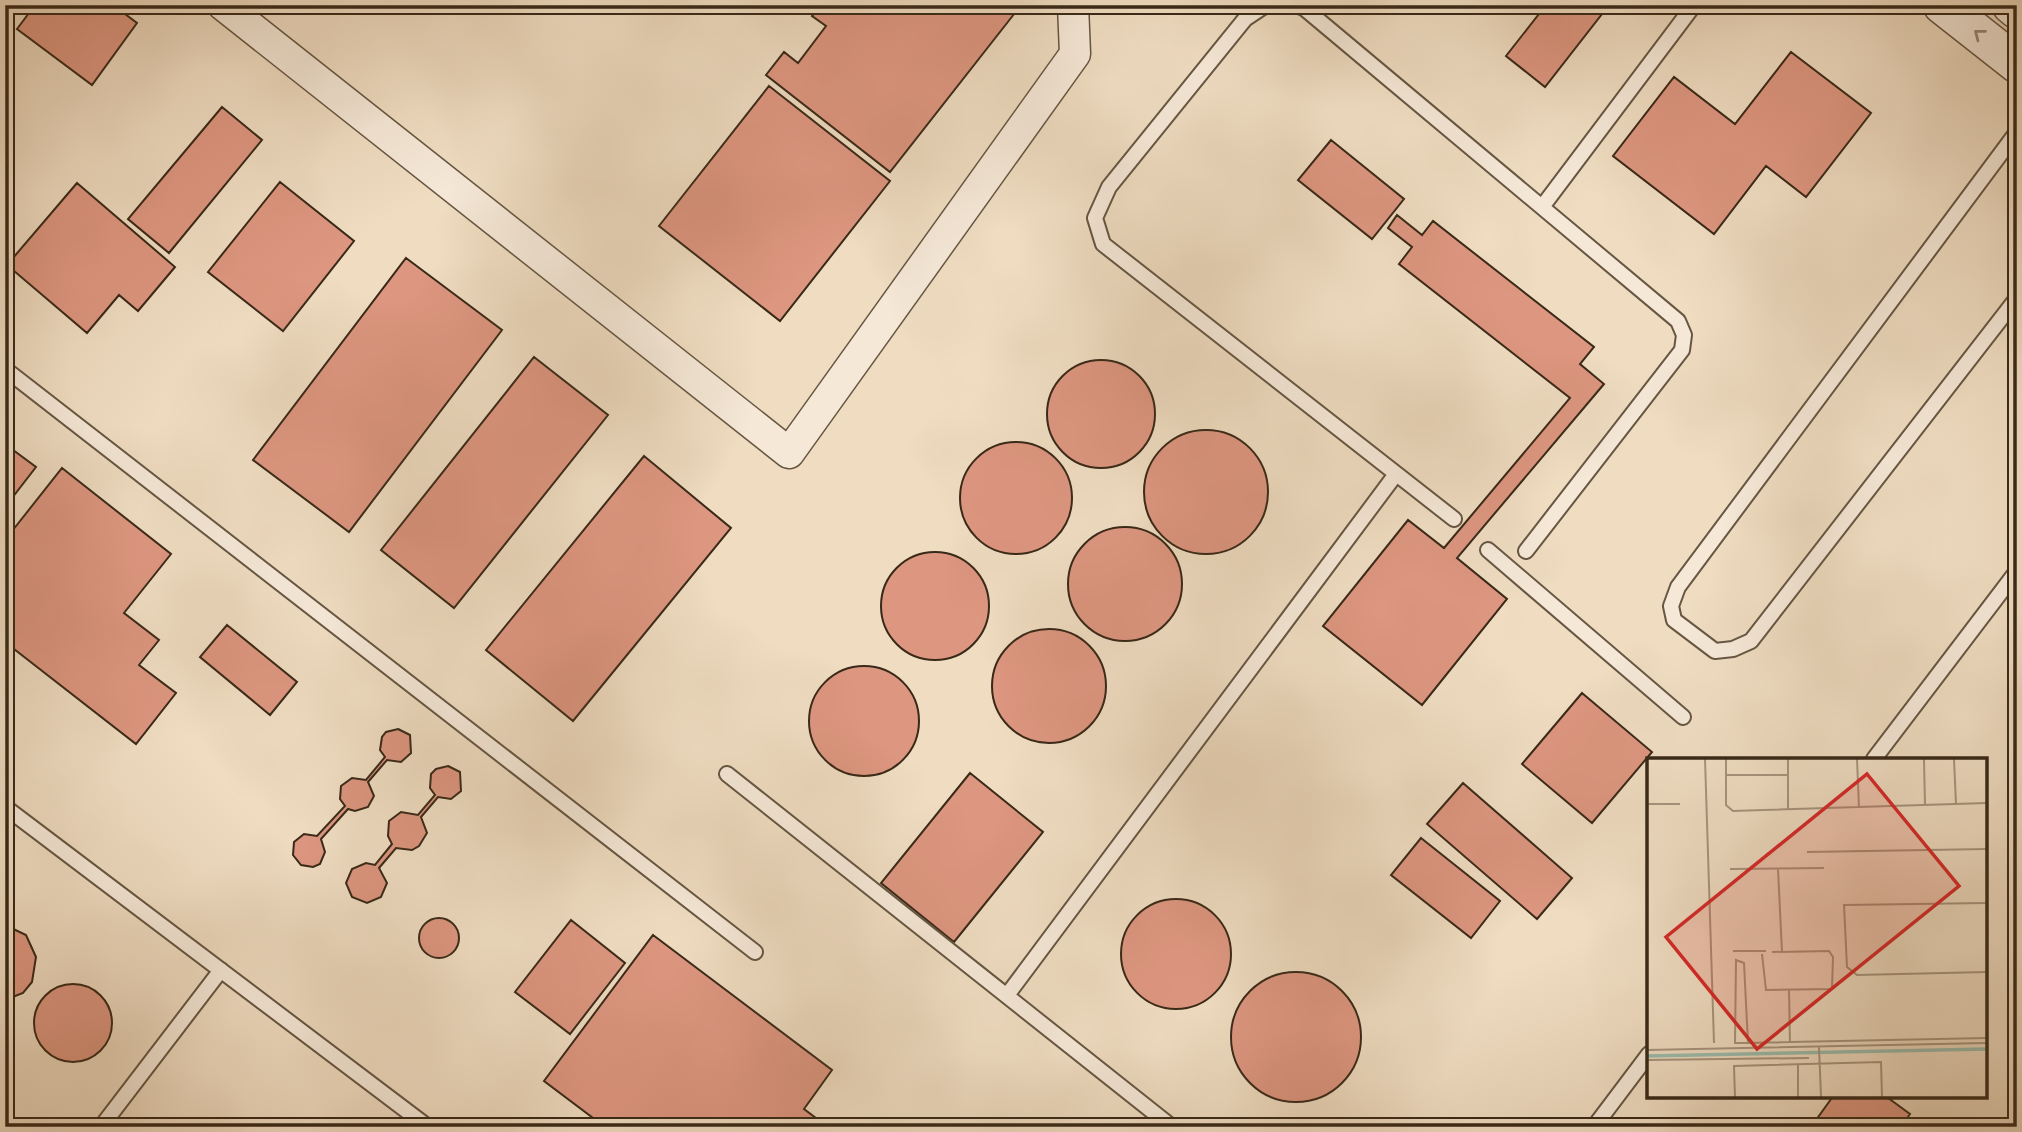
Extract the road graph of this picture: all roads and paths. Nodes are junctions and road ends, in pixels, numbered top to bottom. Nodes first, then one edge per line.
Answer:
1 (222, 5) edge
2 (1073, 5) edge
3 (1266, 5) edge
4 (1296, 5) edge
5 (1694, 5) edge
6 (1942, 5) edge
7 (2011, 5) edge
8 (2017, 10) edge
9 (2017, 64) edge
10 (2017, 132) edge
11 (1542, 208) junction
12 (2017, 298) edge
13 (5, 369) edge
14 (1396, 474) junction
15 (1454, 519) dead end
16 (1488, 550) dead end
17 (1526, 551) dead end
18 (2017, 571) edge
19 (1683, 717) dead end
20 (1875, 758) edge
21 (727, 774) dead end
22 (5, 807) edge
23 (755, 952) dead end
24 (220, 970) junction
25 (1008, 994) junction
26 (1647, 1057) edge
27 (101, 1127) edge
28 (428, 1127) edge
29 (1172, 1127) edge
30 (1594, 1127) edge

1 - 2 street
3 - 14 lane
4 - 11 lane
5 - 11 lane
9 -> 6 street
7 - 8 street
10 - 12 lane
11 - 17 lane
13 - 23 lane
14 - 15 lane
14 - 25 lane
16 - 19 lane
18 - 20 lane
21 - 25 lane
22 - 24 lane
24 - 27 lane
24 - 28 lane
25 - 29 lane
26 - 30 lane

